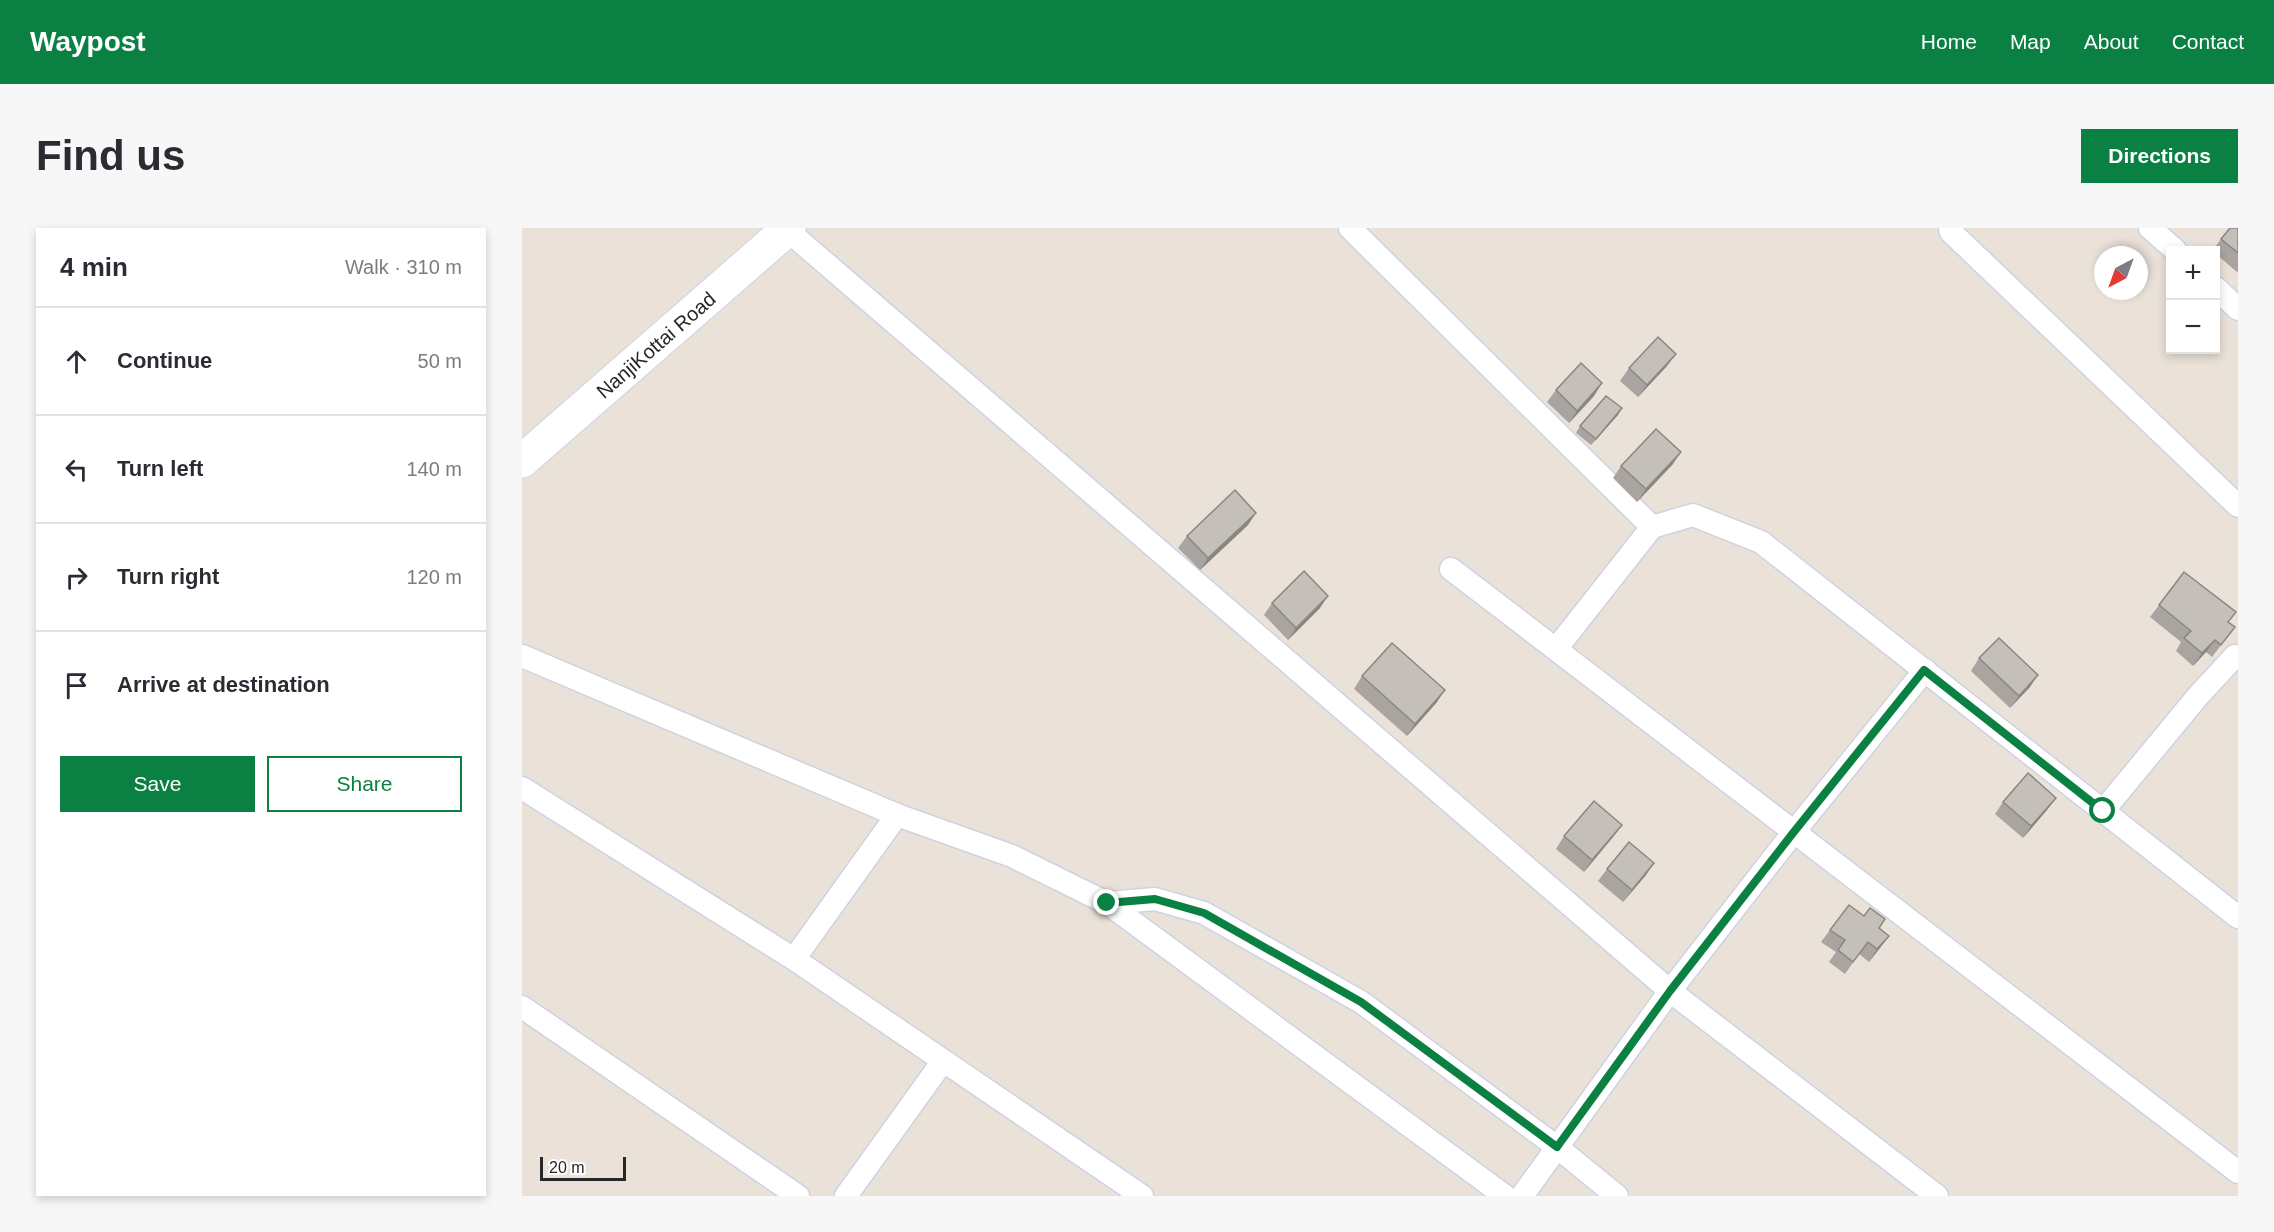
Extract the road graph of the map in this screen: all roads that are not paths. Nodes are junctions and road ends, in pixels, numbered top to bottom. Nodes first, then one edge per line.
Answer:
1 (1350, 228) edge
2 (1950, 228) edge
3 (2150, 228) edge
4 (788, 229) edge
5 (2170, 246) edge
6 (2220, 292) edge
7 (2238, 309) edge
8 (522, 461) edge
9 (2238, 506) edge
10 (1652, 527) junction
11 (1451, 569) dead end
12 (1556, 649) junction
13 (2237, 655) edge
14 (523, 658) edge
15 (1924, 670) junction
16 (522, 788) edge
17 (2103, 811) junction
18 (897, 815) junction
19 (1793, 833) junction
20 (1107, 903) junction
21 (2238, 917) edge
22 (794, 959) junction
23 (1670, 991) junction
24 (522, 1007) edge
25 (943, 1061) junction
26 (1557, 1147) junction
27 (2238, 1172) edge
28 (798, 1196) edge
29 (846, 1196) edge
30 (1142, 1196) edge
31 (1504, 1196) edge
32 (1522, 1196) edge
33 (1617, 1196) edge
34 (1937, 1196) edge

1 - 10 street
2 - 9 street
3 - 5 street
4 - 8 main road, NanjiKottai Road
4 - 23 street
6 - 7 street
10 - 12 street
10 - 15 street
11 - 12 street
12 - 19 street
13 - 17 street
14 - 18 street
15 - 17 street
15 - 19 street
16 - 22 street
17 - 21 street
18 - 20 street
18 - 22 street
19 - 23 street
19 - 27 street
20 - 26 street
20 - 31 street
22 - 25 street
23 - 26 street
23 - 34 street
24 - 28 street
25 - 29 street
25 - 30 street
26 - 32 street
26 - 33 street

